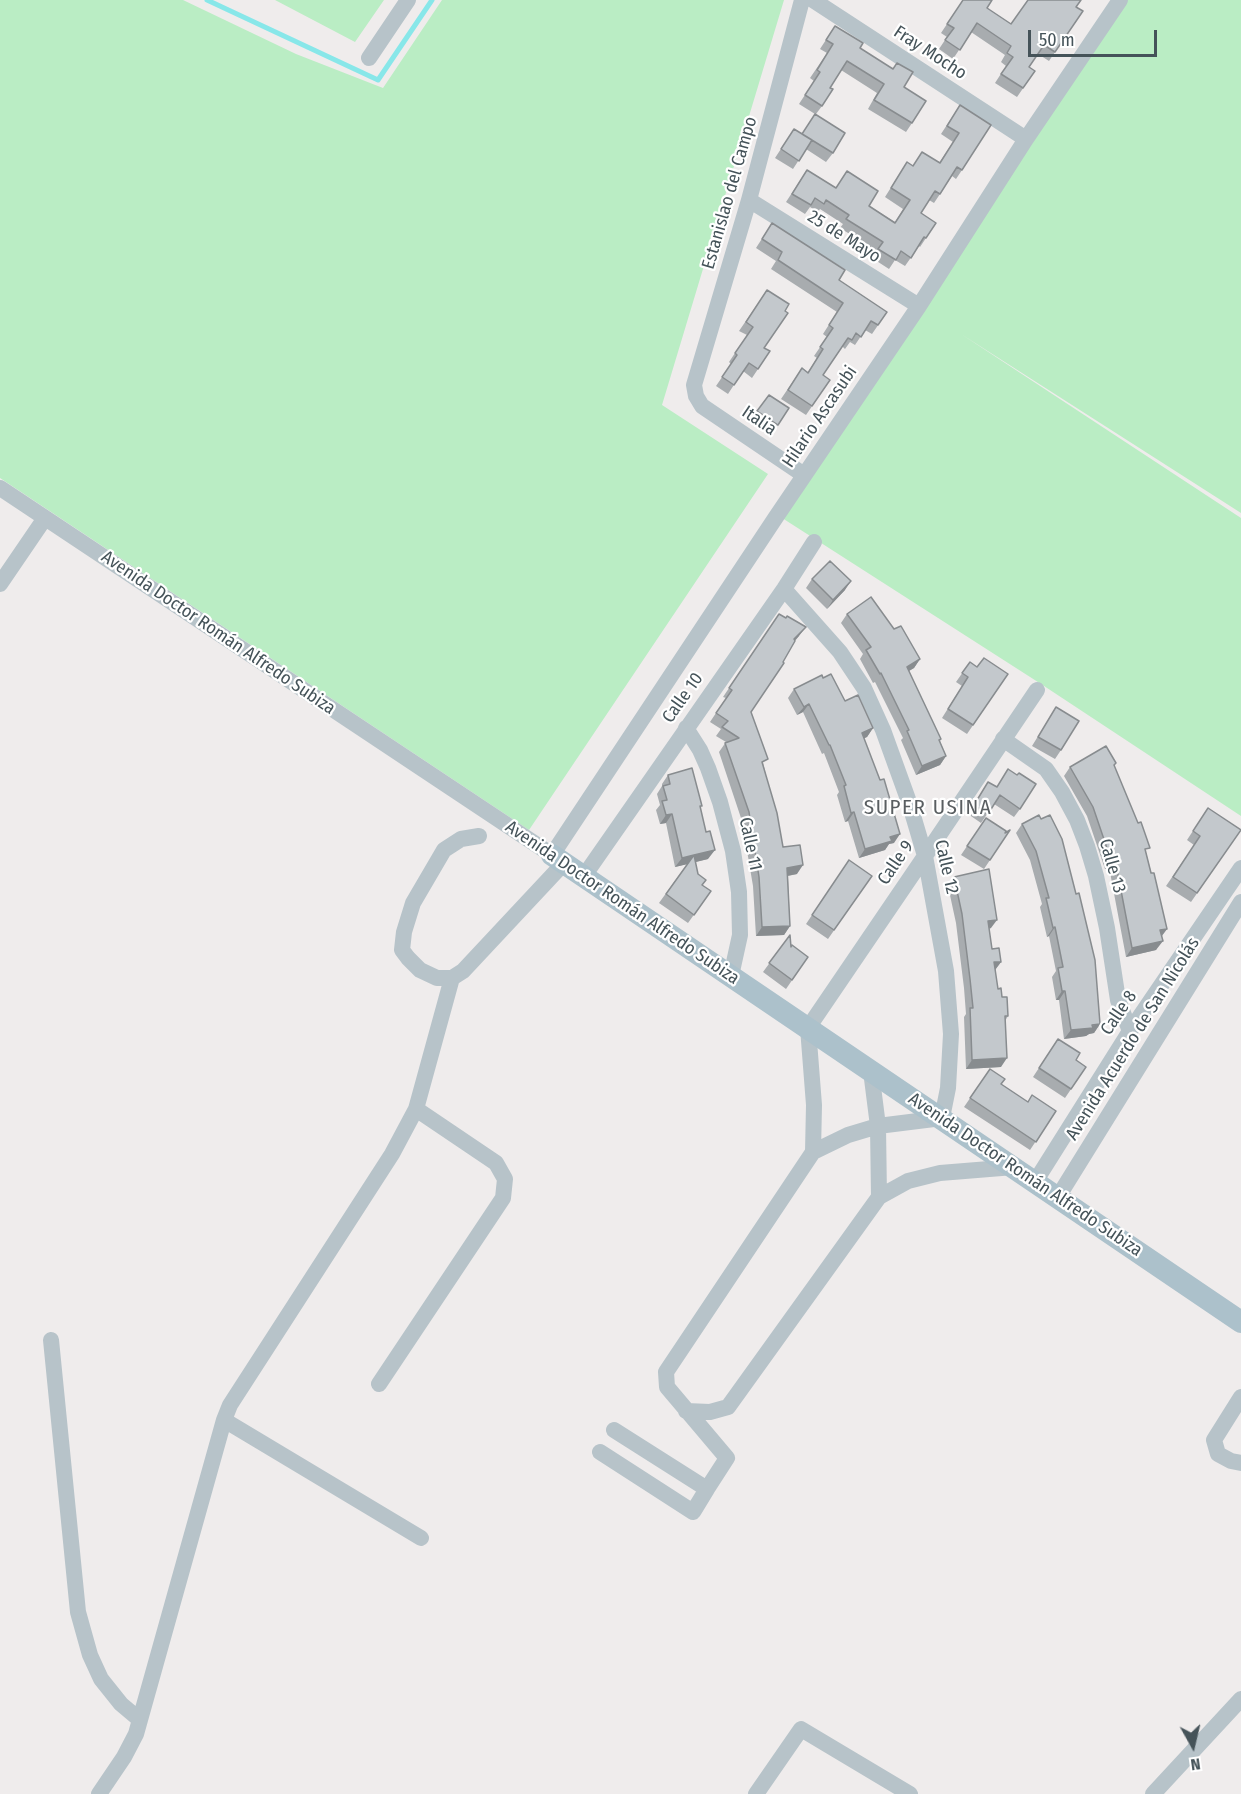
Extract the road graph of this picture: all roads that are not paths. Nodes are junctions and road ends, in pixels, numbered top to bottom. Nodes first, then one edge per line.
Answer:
1 (408, 0) edge
2 (802, 0) edge
3 (813, 0) edge
4 (1119, 0) edge
5 (369, 58) dead end
6 (1026, 139) junction
7 (749, 200) junction
8 (919, 306) junction
9 (696, 396) joint
10 (804, 475) junction
11 (0, 488) edge
12 (45, 518) junction
13 (814, 542) dead end
14 (0, 584) edge
15 (784, 589) junction
16 (1036, 690) dead end
17 (686, 728) junction
18 (1003, 739) junction
19 (479, 836) dead end
20 (925, 856) junction
21 (558, 859) junction
22 (1241, 868) edge
23 (584, 876) junction
24 (1241, 902) edge
25 (731, 976) junction
26 (452, 978) junction
27 (808, 1028) junction
28 (1130, 1031) junction
29 (872, 1071) junction
30 (416, 1109) junction
31 (942, 1118) junction
32 (878, 1126) junction
33 (813, 1152) junction
34 (1014, 1167) junction
35 (1035, 1182) junction
36 (879, 1197) junction
37 (1058, 1197) junction
38 (1241, 1322) edge
39 (51, 1340) dead end
40 (380, 1384) dead end
41 (1241, 1397) edge
42 (686, 1411) junction
43 (224, 1420) junction
44 (614, 1430) dead end
45 (600, 1452) dead end
46 (1241, 1463) edge
47 (707, 1489) junction
48 (421, 1538) dead end
49 (1241, 1699) edge
50 (140, 1720) junction
51 (99, 1794) edge
52 (756, 1794) edge
53 (910, 1794) edge
54 (1153, 1794) edge

1 - 5 street
2 - 7 street, Estanislao del Campo
3 - 6 street, Fray Mocho
4 - 6 street, Hilario Ascasubi
6 - 8 street, Hilario Ascasubi
7 - 8 street, 25 de Mayo
7 - 9 street, Estanislao del Campo
8 - 10 street, Hilario Ascasubi
9 - 10 street, Italia
10 - 21 street, Hilario Ascasubi
11 - 12 street, Avenida Doctor Román Alfredo Subiza
12 - 14 street
12 - 21 street, Avenida Doctor Román Alfredo Subiza
13 - 15 street, Calle 10
15 - 17 street, Calle 10
15 - 20 street, Calle 12
16 - 18 street, Calle 9
17 - 23 street, Calle 10
17 - 25 street, Calle 11
18 - 20 street, Calle 9
18 - 28 street, Calle 13
19 - 26 street
20 - 27 street, Calle 9
20 - 31 street, Calle 12
21 - 23 main road, Avenida Doctor Román Alfredo Subiza
21 - 26 street, Hilario Ascasubi
22 - 28 street, Calle 8
23 - 25 main road, Avenida Doctor Román Alfredo Subiza
24 - 37 street, Avenida Acuerdo de San Nicolás
25 - 27 main road, Avenida Doctor Román Alfredo Subiza
26 - 30 street
27 - 29 main road, Avenida Doctor Román Alfredo Subiza
27 - 33 street
28 - 35 street, Calle 8
29 - 31 main road, Avenida Doctor Román Alfredo Subiza
29 - 32 street
30 - 40 street
30 - 43 street
31 - 32 street
31 - 34 main road, Avenida Doctor Román Alfredo Subiza
32 - 33 street
32 - 36 street
33 - 42 street
34 - 35 main road, Avenida Doctor Román Alfredo Subiza
34 - 36 street
35 - 37 main road, Avenida Doctor Román Alfredo Subiza
36 - 42 street
37 - 38 main road, Avenida Doctor Román Alfredo Subiza
39 - 50 street
41 - 46 street
42 - 47 street
43 - 48 street
43 - 50 street
44 - 47 street
45 - 47 street
49 - 54 street
50 - 51 street
52 - 53 street

